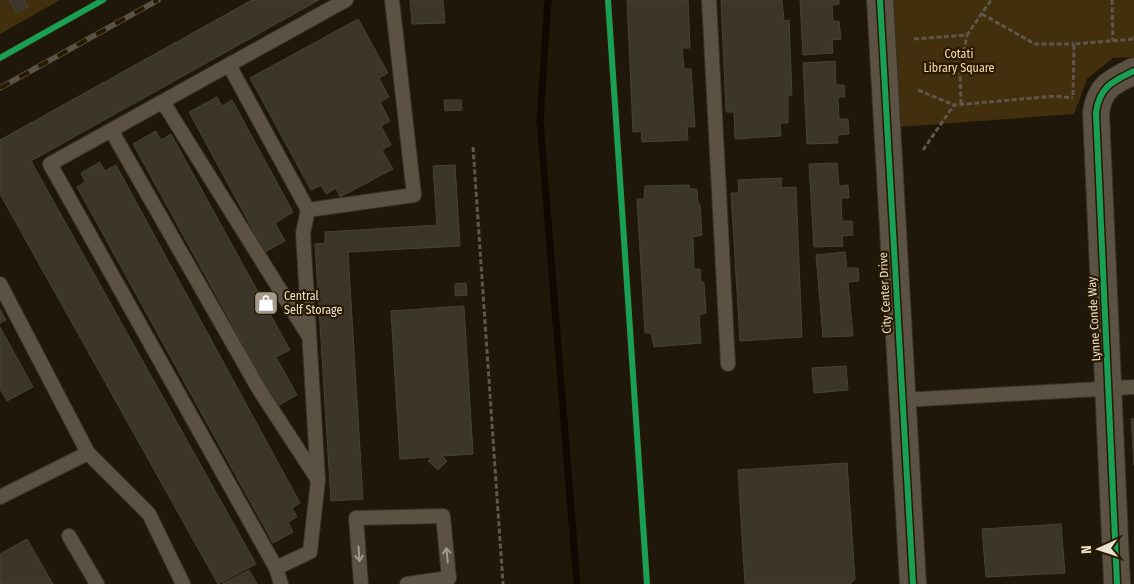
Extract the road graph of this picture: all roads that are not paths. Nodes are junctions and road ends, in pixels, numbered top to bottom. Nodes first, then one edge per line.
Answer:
1 (346, 0) edge
2 (392, 0) edge
3 (709, 0) edge
4 (880, 0) edge
5 (229, 65) junction
6 (1134, 71) edge
7 (163, 102) junction
8 (111, 130) junction
9 (308, 210) junction
10 (0, 284) edge
11 (309, 337) junction
12 (728, 364) dead end
13 (1121, 388) edge
14 (903, 400) junction
15 (88, 453) junction
16 (318, 480) junction
17 (0, 497) edge
18 (69, 536) dead end
19 (276, 568) junction
20 (97, 584) edge
21 (183, 584) edge
22 (282, 584) edge
23 (361, 584) edge
24 (407, 584) edge
25 (913, 584) edge
26 (1117, 584) edge

1 - 5 lane
2 - 9 lane
3 - 12 lane
4 - 14 street, City Center Drive
5 - 7 lane
5 - 9 lane
6 - 13 street, Lynne Conde Way
7 - 8 lane
7 - 11 lane
8 - 16 lane
8 - 19 lane
9 - 11 lane
10 - 15 lane
11 - 16 lane
13 - 14 lane
13 - 26 street, Lynne Conde Way
14 - 25 street, City Center Drive
15 - 17 lane
15 - 21 lane
16 - 19 lane
18 - 20 lane
19 - 22 lane
24 -> 23 lane

